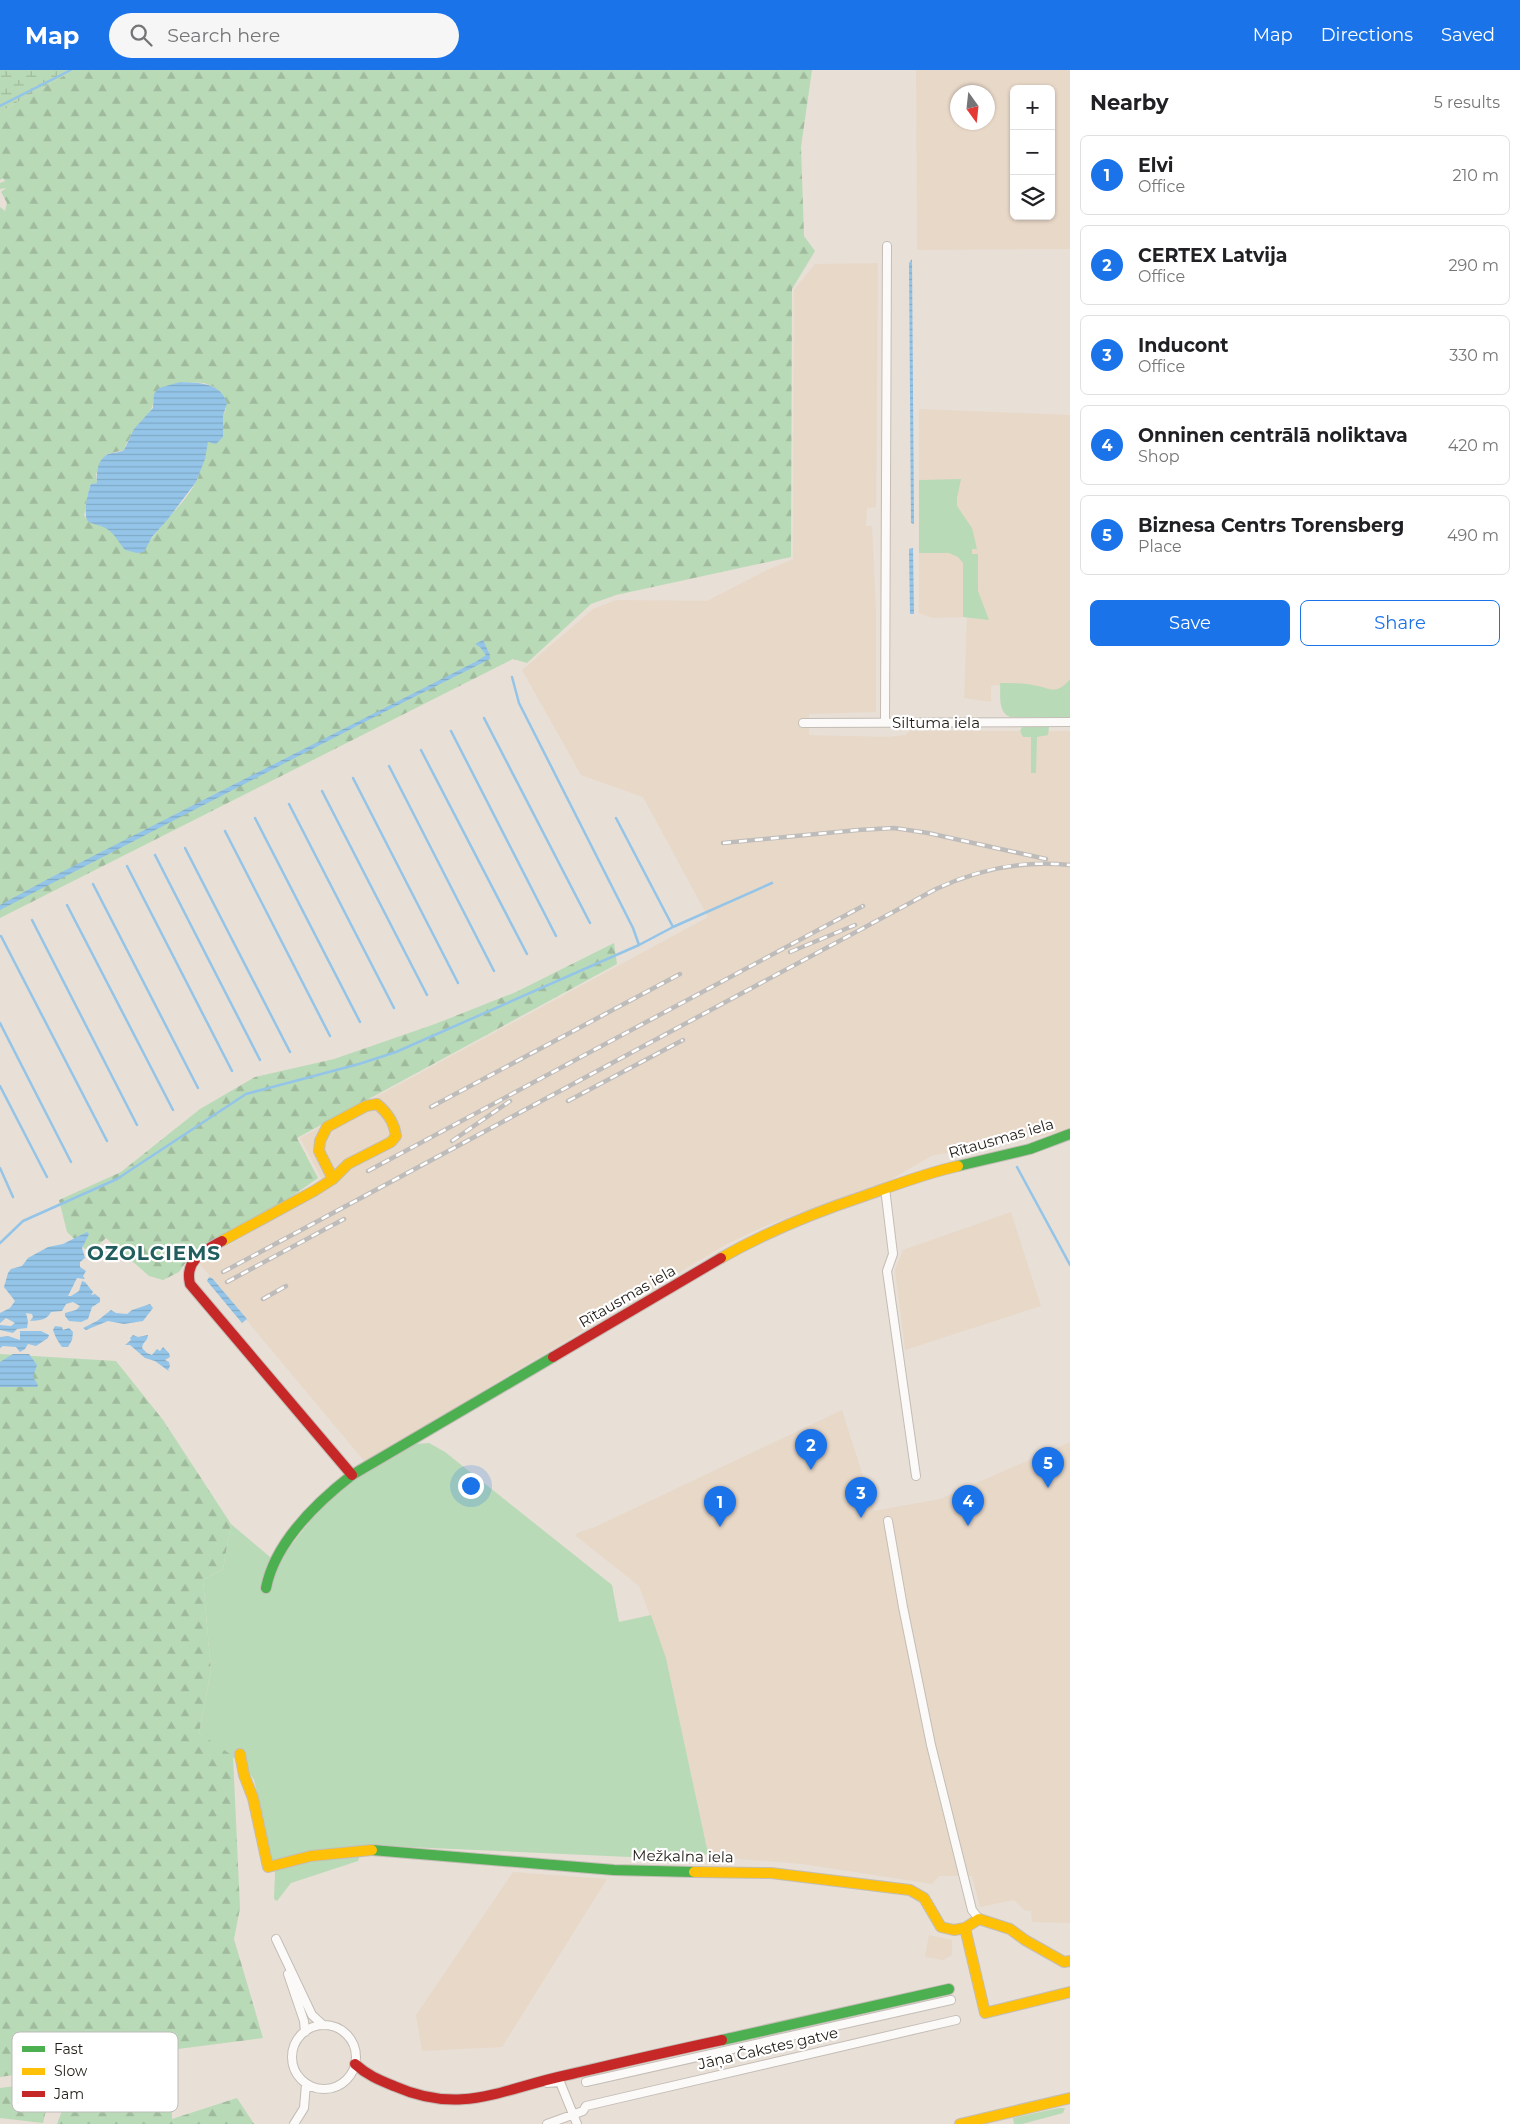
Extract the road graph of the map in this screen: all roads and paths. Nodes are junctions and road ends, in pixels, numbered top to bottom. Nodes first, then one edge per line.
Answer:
1 (887, 246) dead end
2 (885, 722) junction
3 (1070, 722) edge
4 (802, 723) dead end
5 (1070, 1134) edge
6 (333, 1178) junction
7 (885, 1188) junction
8 (352, 1475) junction
9 (916, 1476) dead end
10 (888, 1521) dead end
11 (266, 1588) dead end
12 (240, 1754) dead end
13 (979, 1919) junction
14 (966, 1928) junction
15 (1067, 1962) edge
16 (949, 1989) dead end
17 (1070, 1992) edge
18 (910, 1998) junction
19 (951, 2000) dead end
20 (892, 2012) junction
21 (956, 2020) dead end
22 (323, 2025) junction
23 (305, 2032) junction
24 (355, 2064) junction
25 (586, 2082) dead end
26 (538, 2083) junction
27 (306, 2084) junction
28 (1070, 2098) edge
29 (572, 2115) junction
30 (294, 2124) edge
31 (547, 2124) edge
32 (577, 2124) edge
33 (963, 2124) edge

1 - 2 street
2 - 3 street, Siltuma iela
2 - 4 street, Siltuma iela
5 - 7 main road, Rītausmas iela
6 - 6 main road
6 - 8 main road
7 - 8 main road, Rītausmas iela
7 - 9 street
8 - 11 main road, Rītausmas iela
10 - 13 street
12 - 14 main road, Mežkalna iela
13 - 14 main road
13 - 15 main road
14 - 17 main road
16 - 18 main road
18 - 20 street
18 - 26 main road
19 - 20 street, Jāņa Čakstes gatve
20 - 25 street, Jāņa Čakstes gatve
21 - 29 street, Jāņa Čakstes gatve
22 - 23 street
22 - 23 street
22 - 24 street
23 - 27 street
24 - 26 main road
24 - 27 street
26 - 29 street
27 - 30 street
28 - 33 main road
29 - 31 street, Jāņa Čakstes gatve
29 - 32 street

